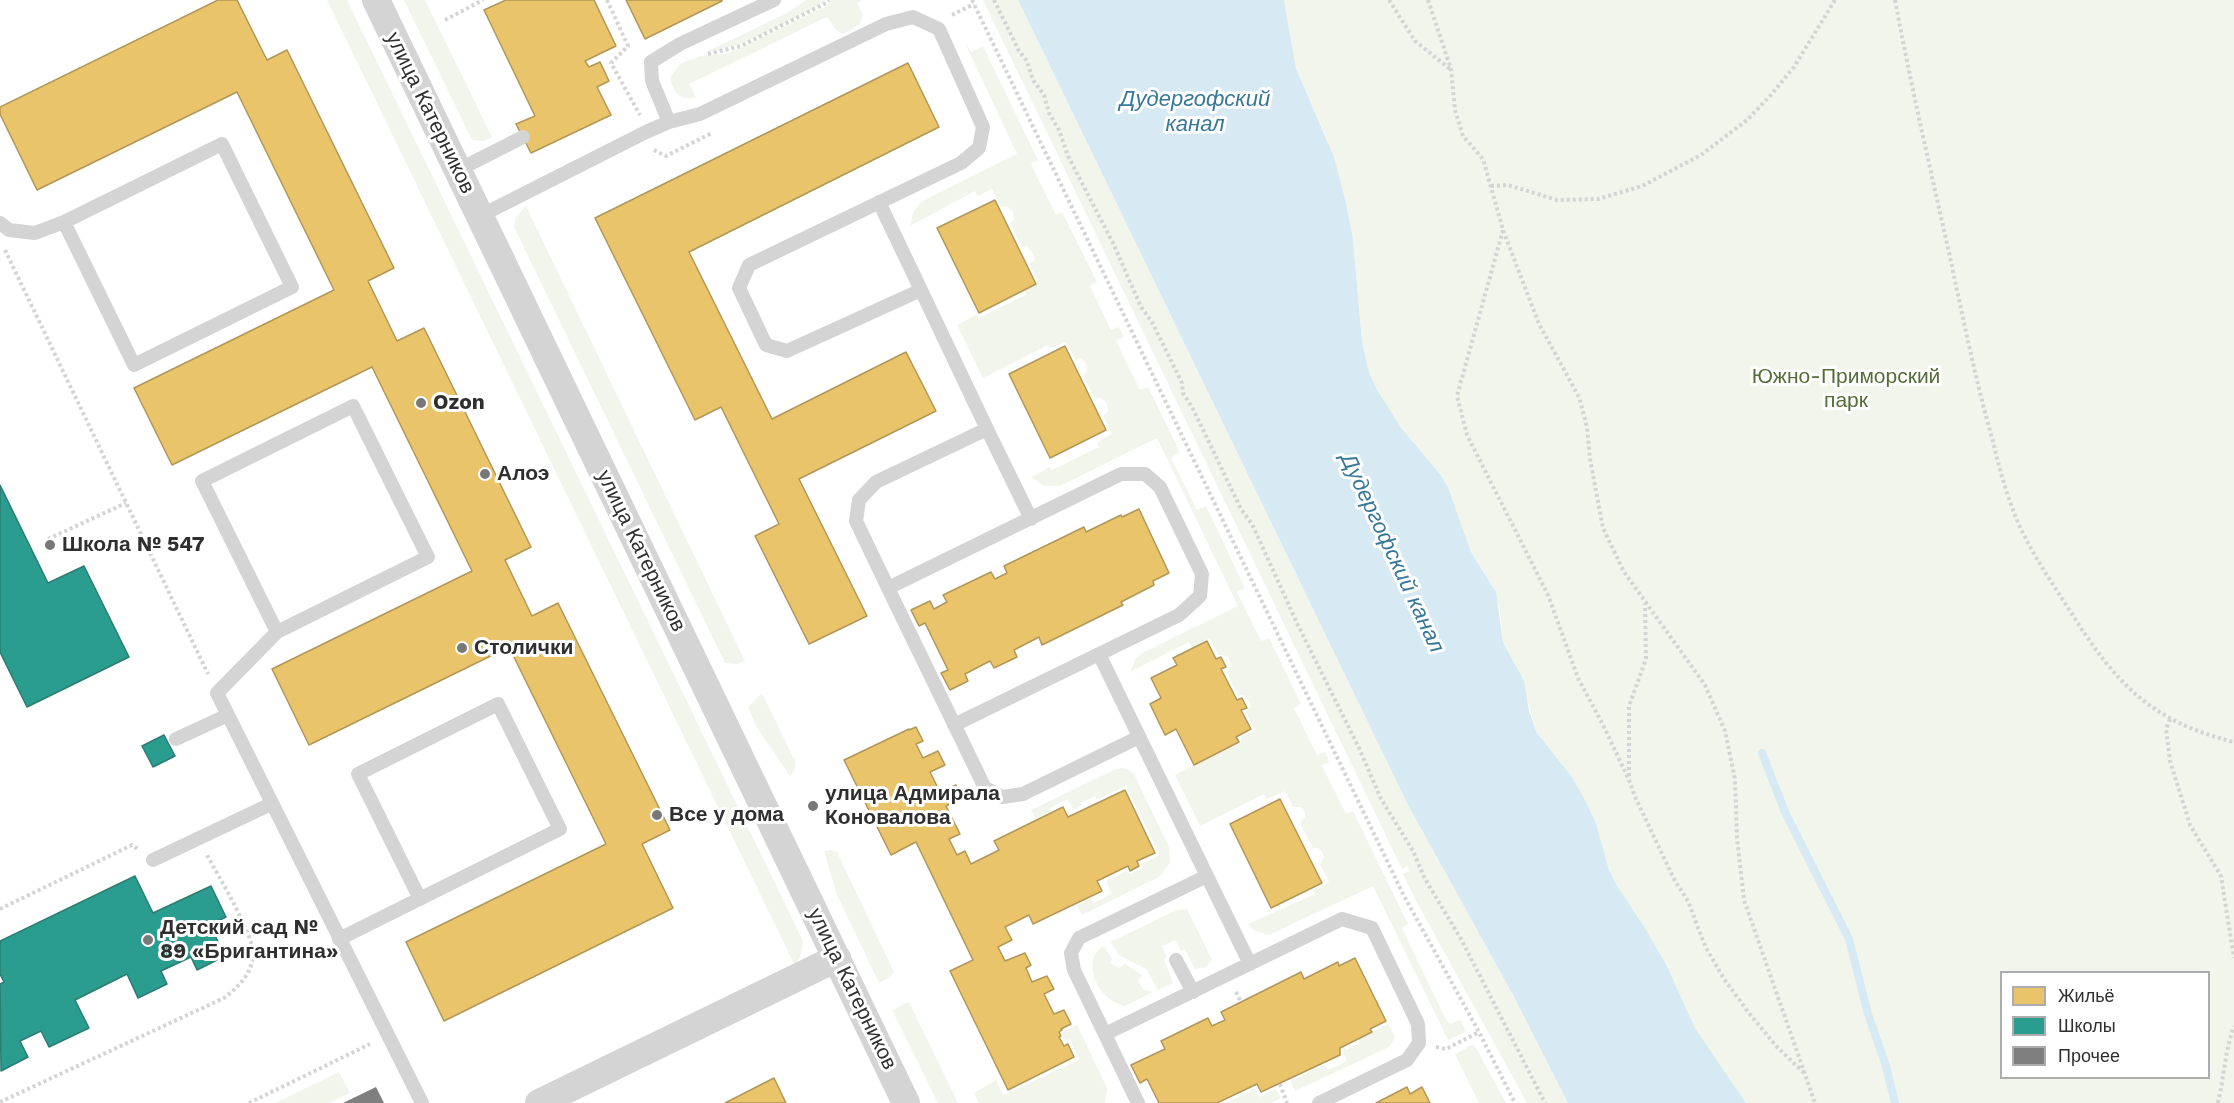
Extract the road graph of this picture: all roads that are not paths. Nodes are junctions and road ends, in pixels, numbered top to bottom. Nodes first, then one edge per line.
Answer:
1 (376, 0) edge
2 (774, 0) edge
3 (669, 122) junction
4 (523, 137) dead end
5 (458, 170) junction
6 (879, 202) junction
7 (480, 216) junction
8 (64, 222) junction
9 (0, 223) edge
10 (921, 290) junction
11 (987, 429) junction
12 (1031, 519) junction
13 (888, 588) junction
14 (278, 632) junction
15 (1099, 654) junction
16 (228, 715) junction
17 (954, 725) junction
18 (1139, 737) junction
19 (176, 739) dead end
20 (271, 804) junction
21 (153, 860) road end
22 (1207, 876) junction
23 (420, 898) junction
24 (339, 939) junction
25 (837, 958) junction
26 (1176, 960) dead end
27 (1250, 964) junction
28 (1193, 992) junction
29 (1105, 1034) junction
30 (422, 1103) edge
31 (539, 1103) edge
32 (906, 1103) edge
33 (1138, 1103) edge
34 (1319, 1103) edge

1 - 5 street, улица Катерников
2 - 3 lane
3 - 6 lane
3 - 7 lane
4 - 5 lane
5 - 7 street, улица Катерников
6 - 10 lane
6 - 10 lane
7 - 25 street, улица Катерников
8 - 8 lane
8 - 9 lane
10 - 11 lane
11 - 12 lane
11 - 13 lane
12 - 13 lane
12 - 15 lane
13 - 17 lane
14 - 14 lane
14 - 16 lane
15 - 17 lane
15 - 18 lane
16 - 19 lane
16 - 20 lane
17 - 18 lane
18 - 22 lane
20 - 21 lane
20 - 24 lane
22 - 27 lane
22 - 29 lane
23 - 23 lane
23 - 24 lane
24 - 30 lane
25 - 31 street
25 - 32 street, улица Катерников
26 - 28 lane
27 - 28 lane
27 - 34 lane
28 - 29 lane
29 - 33 lane

